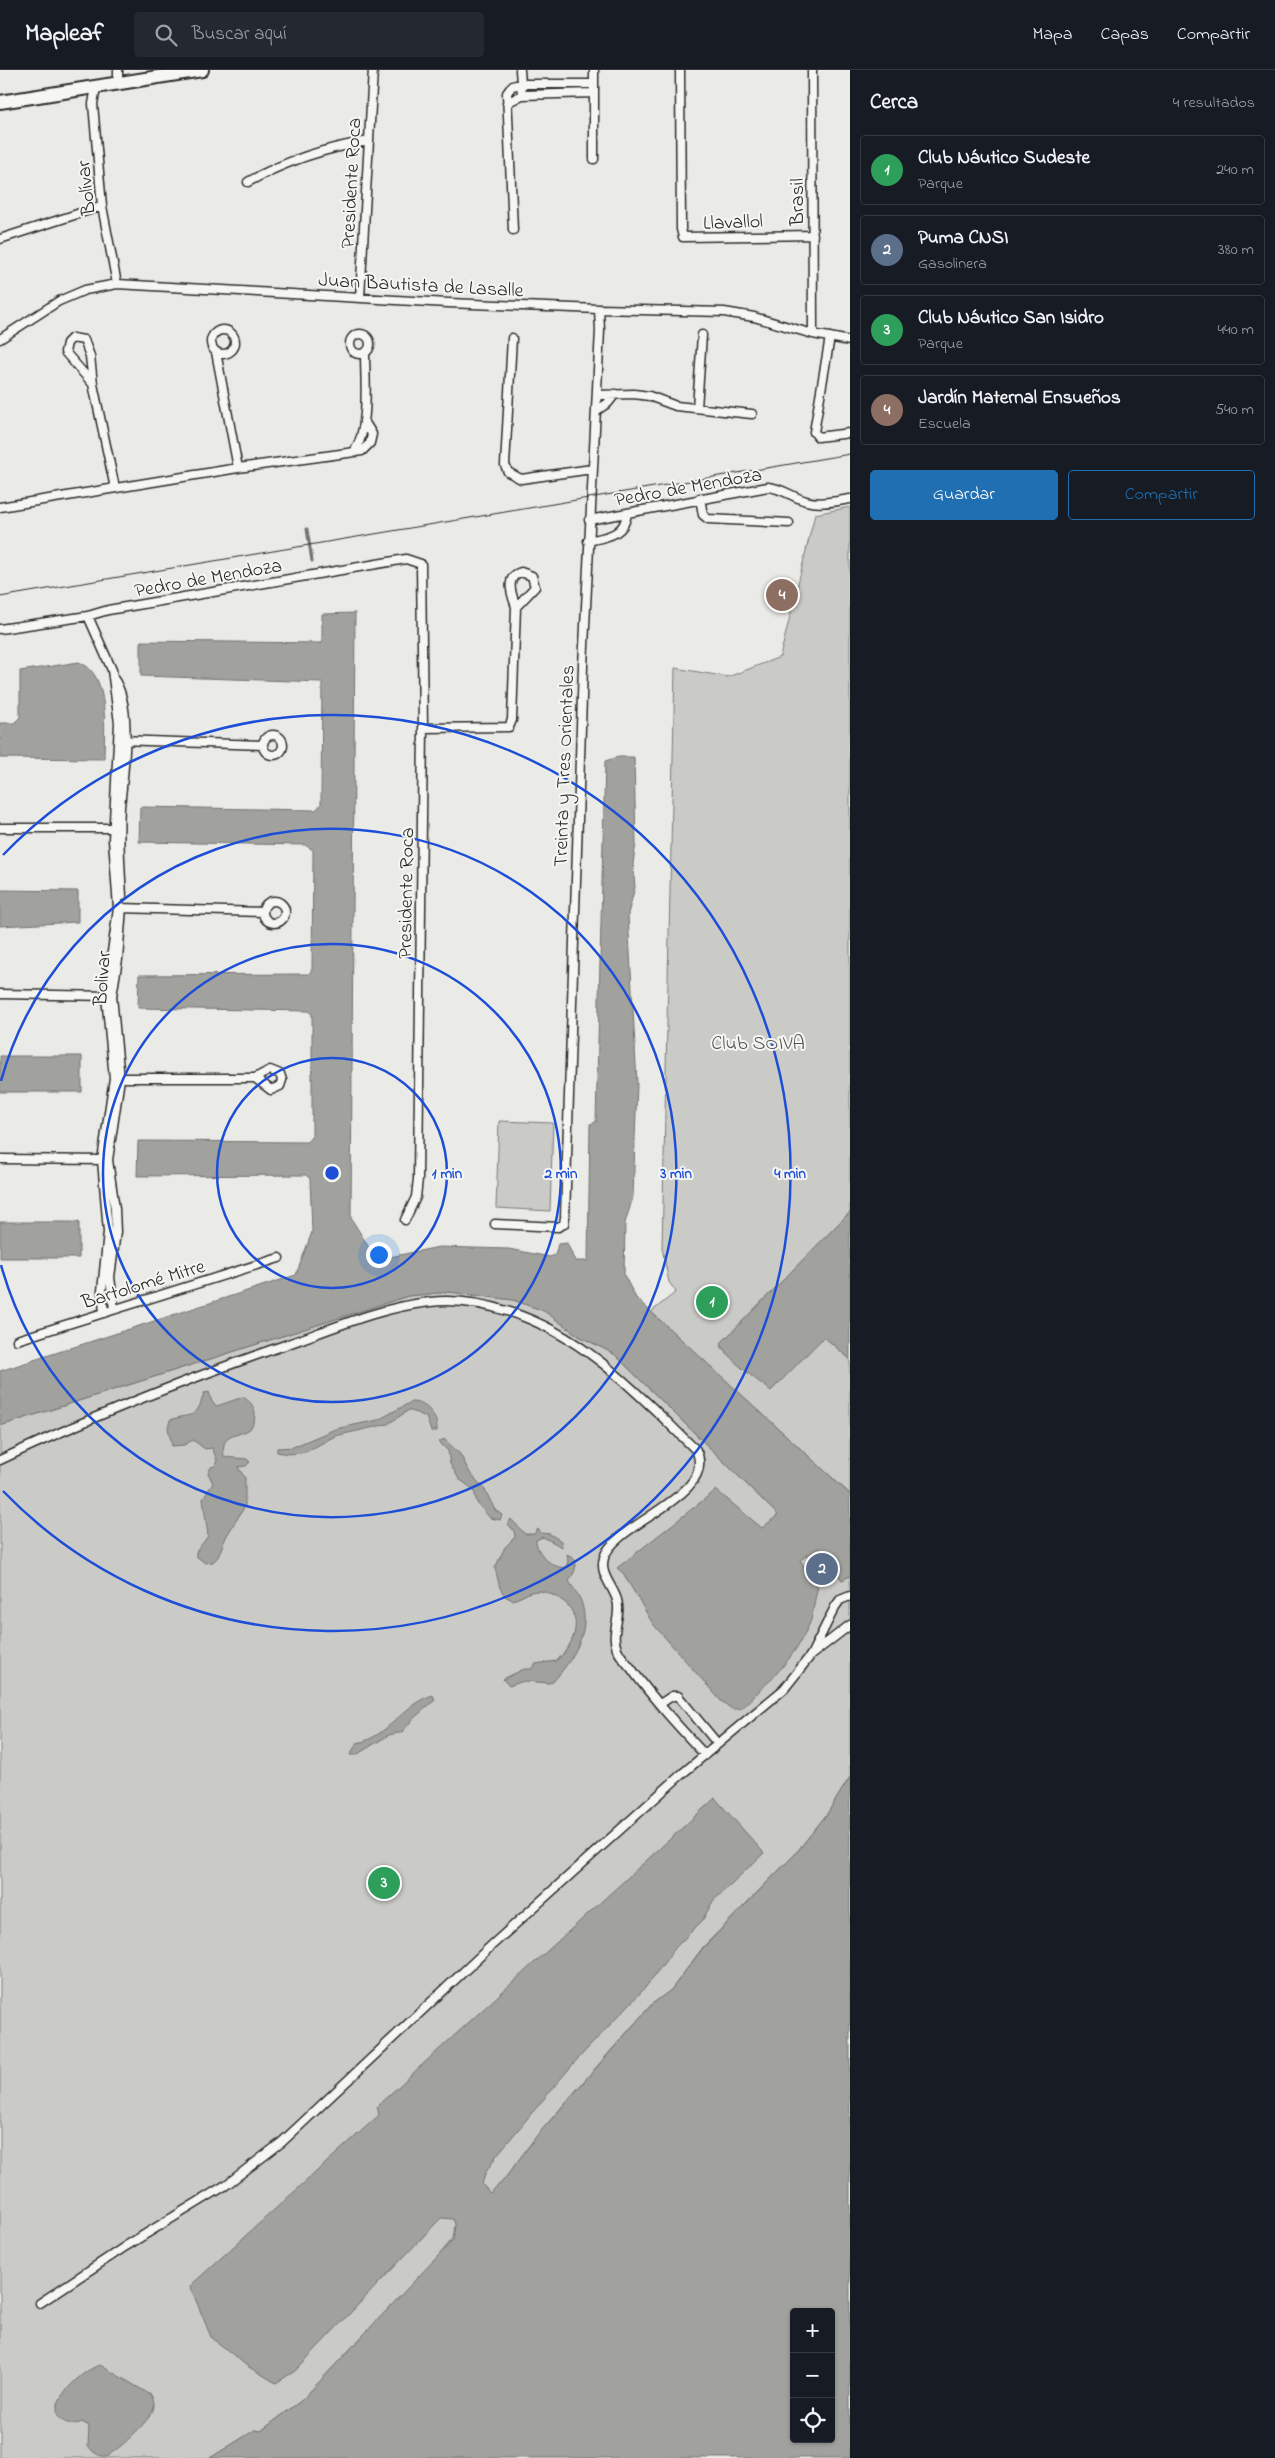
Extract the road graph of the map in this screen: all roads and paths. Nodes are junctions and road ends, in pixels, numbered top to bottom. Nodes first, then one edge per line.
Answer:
1 (118, 70) edge
2 (202, 70) edge
3 (373, 70) edge
4 (520, 70) edge
5 (594, 70) edge
6 (680, 70) edge
7 (812, 70) edge
8 (118, 84) junction
9 (521, 84) junction
10 (548, 84) junction
11 (594, 84) junction
12 (96, 88) junction
13 (594, 93) junction
14 (547, 94) junction
15 (522, 96) junction
16 (0, 102) edge
17 (507, 103) junction
18 (369, 141) junction
19 (594, 158) dead end
20 (248, 182) dead end
21 (102, 206) junction
22 (513, 230) dead end
23 (813, 235) junction
24 (0, 239) edge
25 (117, 284) junction
26 (360, 298) junction
27 (599, 310) junction
28 (813, 334) junction
29 (702, 335) dead end
30 (830, 337) junction
31 (512, 338) dead end
32 (0, 339) edge
33 (850, 341) edge
34 (216, 352) dead end
35 (365, 353) dead end
36 (93, 384) junction
37 (615, 394) junction
38 (597, 395) junction
39 (697, 408) junction
40 (596, 411) junction
41 (752, 414) dead end
42 (850, 433) edge
43 (238, 468) junction
44 (592, 469) junction
45 (115, 488) junction
46 (700, 498) junction
47 (850, 499) edge
48 (0, 507) edge
49 (627, 513) junction
50 (588, 520) junction
51 (790, 523) dead end
52 (588, 541) junction
53 (420, 564) joint
54 (516, 607) dead end
55 (88, 616) junction
56 (0, 629) edge
57 (423, 728) junction
58 (121, 740) junction
59 (263, 745) dead end
60 (0, 828) edge
61 (116, 828) junction
62 (120, 908) junction
63 (263, 912) dead end
64 (0, 994) edge
65 (109, 996) junction
66 (264, 1073) junction
67 (117, 1078) junction
68 (255, 1078) junction
69 (264, 1085) junction
70 (0, 1159) edge
71 (105, 1160) junction
72 (406, 1220) dead end
73 (495, 1224) dead end
74 (111, 1245) junction
75 (279, 1258) dead end
76 (114, 1309) junction
77 (104, 1313) junction
78 (17, 1340) dead end
79 (0, 1460) edge
80 (850, 1596) edge
81 (850, 1625) edge
82 (811, 1655) junction
83 (660, 1704) junction
84 (717, 1743) junction
85 (705, 1755) junction
86 (40, 2303) dead end

1 - 8 street
2 - 8 main road
3 - 18 street, Presidente Roca
4 - 9 street
5 - 11 street
6 - 23 street, Llavallol
7 - 23 street, Brasil
8 - 12 main road
9 - 10 street
9 - 15 street
9 - 17 street
10 - 11 street
10 - 14 street
11 - 13 street
12 - 16 main road
12 - 21 street, Bolívar
13 - 14 street
13 - 19 street
14 - 15 street
15 - 17 street
17 - 22 street
18 - 20 street
18 - 26 street, Presidente Roca
21 - 24 street
21 - 25 street, Bolívar
23 - 28 street, Brasil
25 - 26 street, Juan Bautista de Lasalle
25 - 32 street, Juan Bautista de Lasalle
26 - 27 street, Juan Bautista de Lasalle
27 - 28 street, Juan Bautista de Lasalle
27 - 38 street, Treinta y Tres Orientales
28 - 30 street, Juan Bautista de Lasalle
29 - 39 street
30 - 33 street, Juan Bautista de Lasalle
30 - 42 street
31 - 44 street
34 - 43 street
35 - 43 street
36 - 36 street
36 - 45 street
37 - 38 street
37 - 39 street
37 - 40 street
38 - 40 street, Treinta y Tres Orientales
39 - 41 street
40 - 44 street, Treinta y Tres Orientales
43 - 45 street
44 - 50 street, Treinta y Tres Orientales
45 - 48 street
46 - 47 street, Pedro de Mendoza
46 - 49 street, Pedro de Mendoza
46 - 51 street
49 - 50 street, Pedro de Mendoza
49 - 52 street
50 - 52 street, Treinta y Tres Orientales
52 - 73 street, Treinta y Tres Orientales
53 - 55 street, Pedro de Mendoza
53 - 57 street, Presidente Roca
54 - 57 street
55 - 56 street, Pedro de Mendoza
55 - 58 street, Bolivar
57 - 72 street, Presidente Roca
58 - 59 street
58 - 61 street, Bolivar
60 - 61 street
61 - 62 street, Bolivar
62 - 63 street
62 - 65 street, Bolivar
64 - 65 street
65 - 67 street, Bolivar
66 - 68 street
66 - 69 street
66 - 69 street
67 - 68 street
67 - 71 street, Bolivar
68 - 69 street
70 - 71 street
71 - 74 street, Bolivar
74 - 76 street, Bolivar
74 - 77 street, Bolivar
75 - 76 street, Bartolomé Mitre
76 - 77 street, Bartolomé Mitre
77 - 78 street, Bartolomé Mitre
79 - 83 street
80 - 82 street
81 - 82 street
82 - 84 street
83 - 84 street
83 - 85 street
84 - 85 street
85 - 86 street

